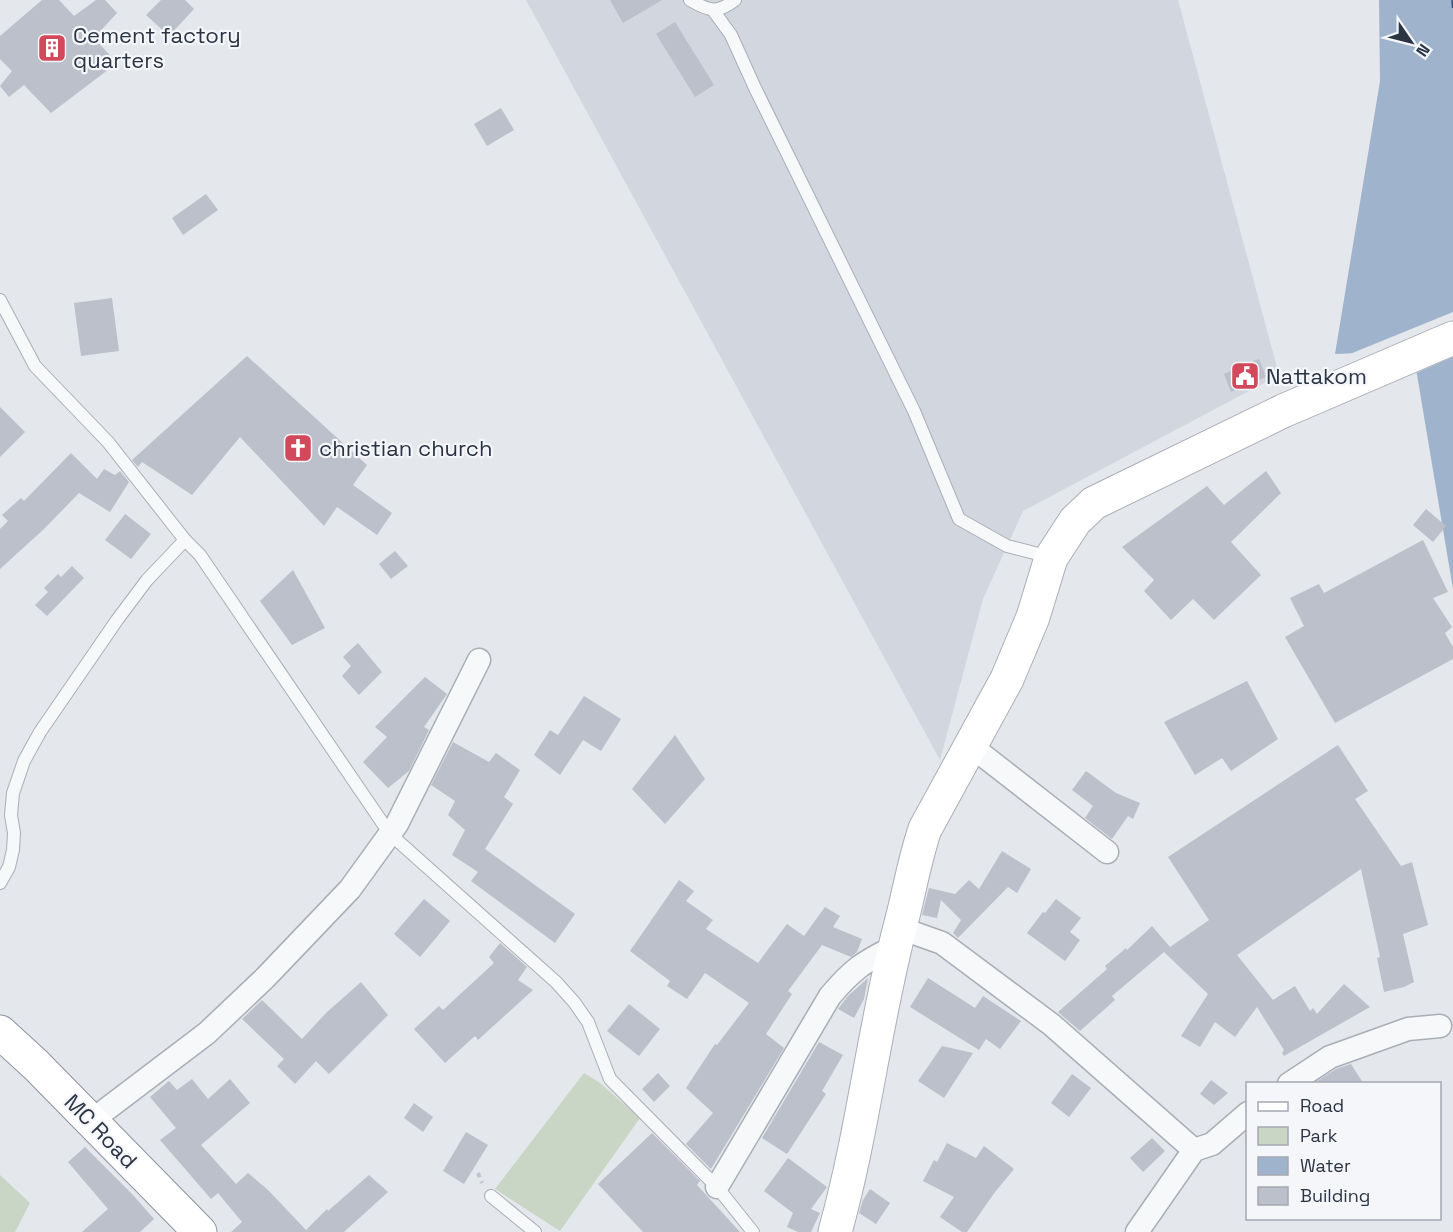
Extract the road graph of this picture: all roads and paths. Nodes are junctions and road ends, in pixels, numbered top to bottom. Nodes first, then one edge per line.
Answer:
1 (690, 0) edge
2 (735, 0) edge
3 (713, 10) junction
4 (0, 300) edge
5 (1453, 338) edge
6 (185, 540) junction
7 (1051, 558) junction
8 (479, 660) dead end
9 (971, 746) junction
10 (390, 834) junction
11 (1107, 852) dead end
12 (0, 884) edge
13 (897, 937) junction
14 (1440, 1026) dead end
15 (0, 1032) edge
16 (1291, 1082) edge
17 (1246, 1115) edge
18 (92, 1121) junction
19 (1194, 1150) junction
20 (717, 1187) junction
21 (490, 1196) dead end
22 (200, 1232) edge
23 (535, 1232) edge
24 (753, 1232) edge
25 (835, 1232) edge
26 (1137, 1232) edge

1 - 3 lane
2 - 3 lane
3 - 7 lane
4 - 6 lane
5 - 7 main road
6 - 10 lane
6 - 12 lane
7 - 9 main road
8 - 10 street
9 - 11 street
9 - 13 main road
10 - 18 street
10 - 20 lane
13 - 19 street
13 - 20 street
13 - 25 main road
14 - 16 street
15 - 18 main road, MC Road
17 - 19 street
18 - 22 main road, MC Road
19 - 26 street
20 - 24 lane
21 - 23 lane

